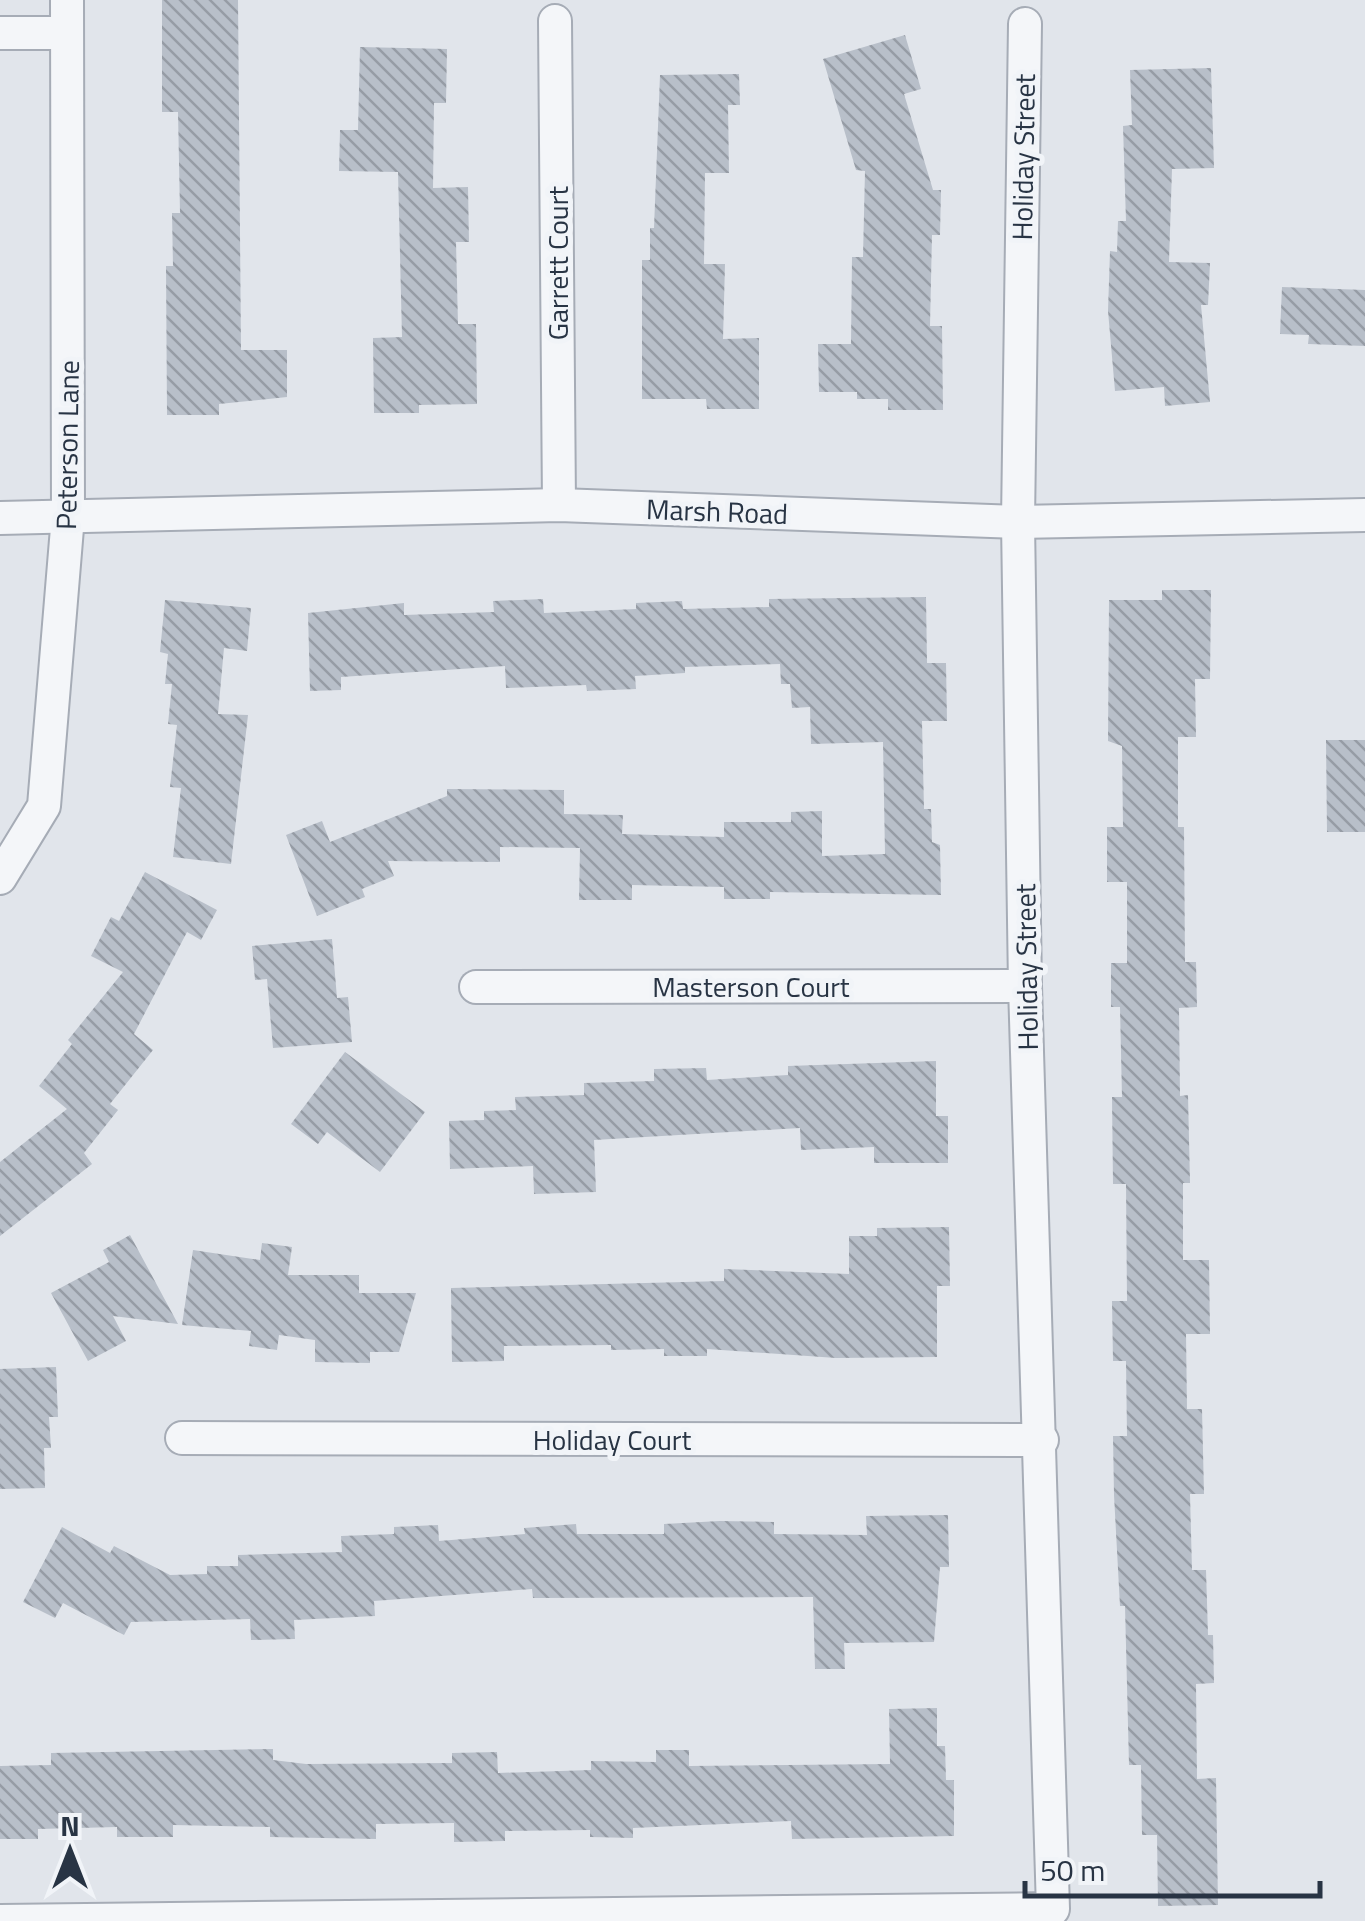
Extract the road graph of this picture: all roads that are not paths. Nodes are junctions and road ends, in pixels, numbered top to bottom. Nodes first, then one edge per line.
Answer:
1 (67, 16) edge
2 (555, 21) dead end
3 (1025, 24) dead end
4 (0, 33) edge
5 (559, 505) junction
6 (1365, 515) edge
7 (68, 516) junction
8 (0, 518) edge
9 (1018, 522) junction
10 (0, 878) edge
11 (1025, 986) junction
12 (476, 987) dead end
13 (182, 1438) dead end
14 (1042, 1440) junction
15 (0, 1921) edge

1 - 4 street
1 - 7 street, Peterson Lane
2 - 5 street, Garrett Court
3 - 9 street, Holiday Street
5 - 7 street, Marsh Road
5 - 9 street, Marsh Road
6 - 9 street, Marsh Road
7 - 8 street, Marsh Road
7 - 10 street, Peterson Lane
9 - 11 street, Holiday Street
11 - 12 street, Masterson Court
11 - 14 street, Holiday Street
13 - 14 street, Holiday Court
14 - 15 street, Holiday Street

